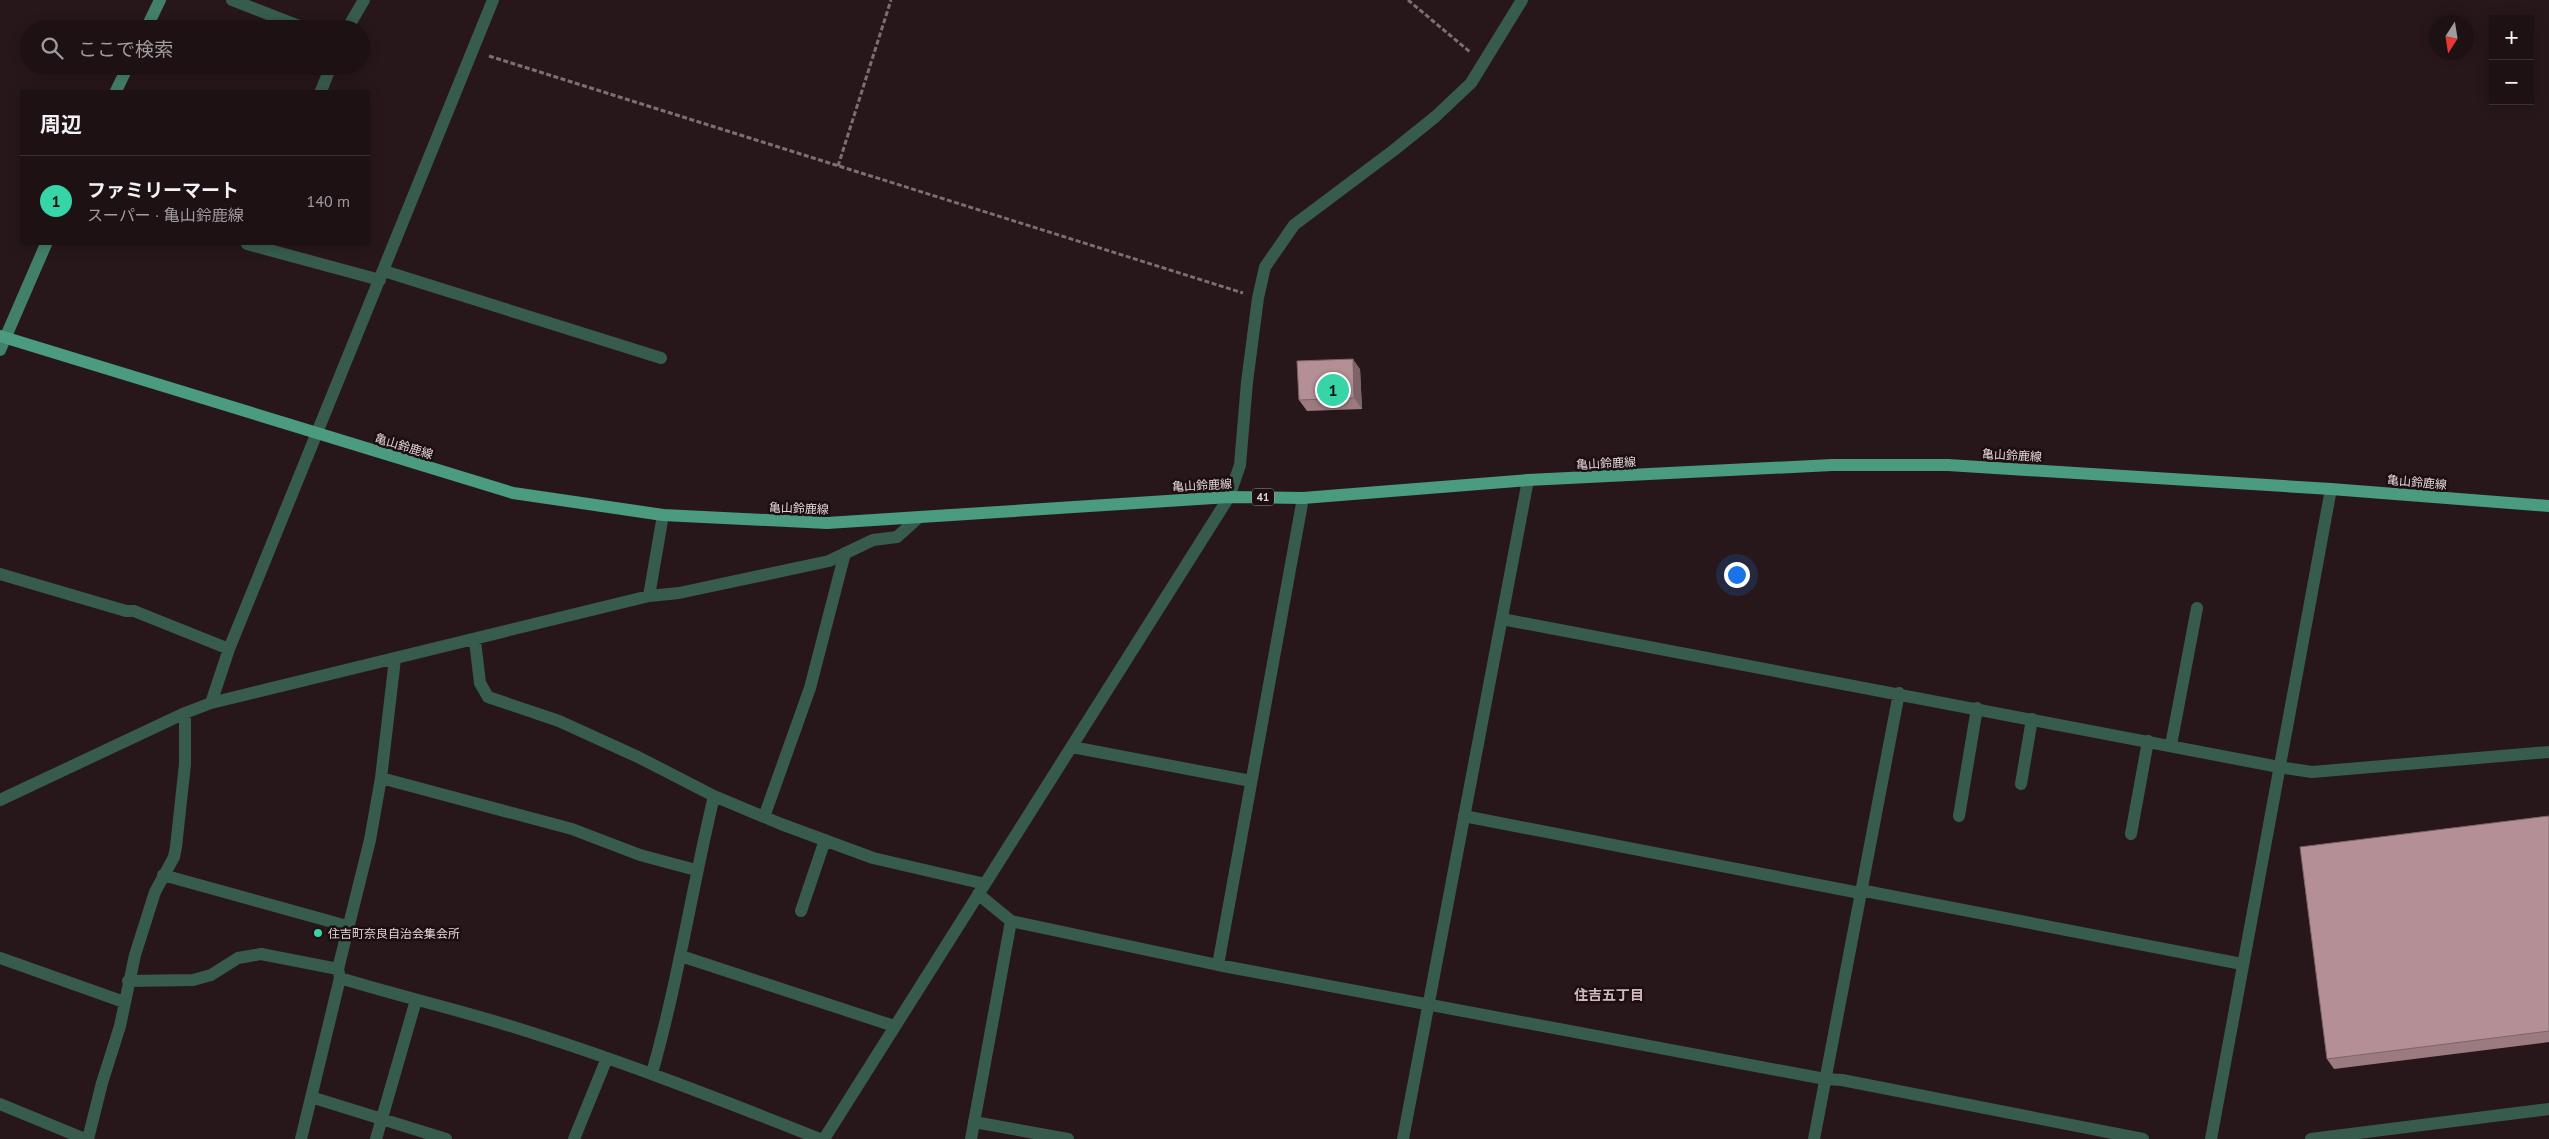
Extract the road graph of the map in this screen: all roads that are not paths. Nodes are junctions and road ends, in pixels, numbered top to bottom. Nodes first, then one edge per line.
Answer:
1 (160, 0) edge
2 (232, 0) edge
3 (364, 0) edge
4 (493, 0) edge
5 (1522, 0) edge
6 (150, 20) edge
7 (284, 20) edge
8 (352, 20) edge
9 (124, 75) edge
10 (327, 75) edge
11 (116, 90) edge
12 (321, 90) edge
13 (46, 245) edge
14 (264, 246) edge
15 (382, 276) junction
16 (2, 337) edge
17 (0, 350) edge
18 (661, 358) dead end
19 (316, 434) junction
20 (1528, 480) junction
21 (2331, 489) junction
22 (1229, 497) junction
23 (1303, 498) junction
24 (2549, 506) edge
25 (663, 515) junction
26 (917, 518) junction
27 (845, 553) junction
28 (0, 574) edge
29 (649, 596) junction
30 (2197, 608) dead end
31 (1502, 619) junction
32 (475, 641) junction
33 (229, 649) junction
34 (395, 660) junction
35 (1899, 693) junction
36 (211, 703) junction
37 (1977, 708) junction
38 (184, 713) junction
39 (2032, 719) junction
40 (2148, 741) junction
41 (2171, 745) junction
42 (1072, 747) junction
43 (2549, 752) edge
44 (2279, 767) junction
45 (381, 778) junction
46 (1251, 781) junction
47 (2021, 784) dead end
48 (714, 796) junction
49 (0, 800) edge
50 (1464, 816) junction
51 (1959, 816) dead end
52 (764, 817) junction
53 (2131, 834) dead end
54 (825, 840) junction
55 (696, 870) junction
56 (164, 875) junction
57 (982, 889) junction
58 (1860, 891) junction
59 (802, 911) dead end
60 (1011, 921) junction
61 (347, 926) junction
62 (681, 956) junction
63 (0, 958) edge
64 (1218, 964) junction
65 (2242, 964) junction
66 (339, 973) junction
67 (128, 981) junction
68 (416, 1000) junction
69 (124, 1002) junction
70 (1428, 1003) junction
71 (894, 1026) junction
72 (607, 1058) junction
73 (652, 1073) junction
74 (1825, 1079) junction
75 (311, 1097) junction
76 (0, 1104) edge
77 (2549, 1109) edge
78 (382, 1120) junction
79 (974, 1122) junction
80 (87, 1139) edge
81 (301, 1139) edge
82 (376, 1139) edge
83 (446, 1139) edge
84 (574, 1139) edge
85 (822, 1139) edge
86 (971, 1139) edge
87 (1068, 1139) edge
88 (1403, 1139) edge
89 (1814, 1139) edge
90 (2144, 1139) edge
91 (2211, 1139) edge
92 (2311, 1139) edge

1 - 6 main road
2 - 7 street
3 - 8 street
4 - 15 street
5 - 22 street
9 - 11 main road
10 - 12 street
13 - 16 main road
14 - 15 street
15 - 18 street
15 - 19 street
16 - 17 main road
16 - 19 main road, 亀山鈴鹿線 / 41
19 - 25 main road, 亀山鈴鹿線 / 41
19 - 33 street
20 - 21 main road, 亀山鈴鹿線 / 41
20 - 23 main road, 亀山鈴鹿線 / 41
20 - 31 street
21 - 24 main road, 亀山鈴鹿線 / 41
21 - 44 street
22 - 23 main road, 亀山鈴鹿線 / 41
22 - 26 main road, 亀山鈴鹿線 / 41
22 - 42 street
23 - 46 street
25 - 26 main road, 亀山鈴鹿線 / 41
25 - 29 street
26 - 27 street
27 - 29 street
27 - 52 street
28 - 33 street
29 - 32 street
30 - 41 street
31 - 35 street
31 - 50 street
32 - 34 street
32 - 48 street
33 - 36 street
34 - 36 street
34 - 45 street
35 - 37 street
35 - 58 street
36 - 38 street
37 - 39 street
37 - 51 street
38 - 49 street
38 - 56 street
39 - 40 street
39 - 47 street
40 - 41 street
40 - 53 street
41 - 44 street
42 - 46 street
42 - 57 street
43 - 44 street
44 - 65 street
45 - 55 street
45 - 61 street
46 - 64 street
48 - 52 street
48 - 55 street
50 - 58 street
50 - 70 street
52 - 54 street
54 - 57 street
54 - 59 street
55 - 62 street
56 - 61 street
56 - 67 street
57 - 60 street
57 - 71 street
58 - 65 street
58 - 74 street
60 - 64 street
60 - 79 street
61 - 66 street
62 - 71 street
62 - 73 street
63 - 69 street
64 - 70 street
65 - 91 street
66 - 67 street
66 - 68 street
66 - 75 street
67 - 69 street
68 - 72 street
68 - 78 street
69 - 80 street
70 - 74 street
70 - 88 street
71 - 85 street
72 - 73 street
72 - 84 street
73 - 85 street
74 - 89 street
74 - 90 street
75 - 78 street
75 - 81 street
76 - 80 street
77 - 92 street
78 - 82 street
78 - 83 street
79 - 86 street
79 - 87 street

